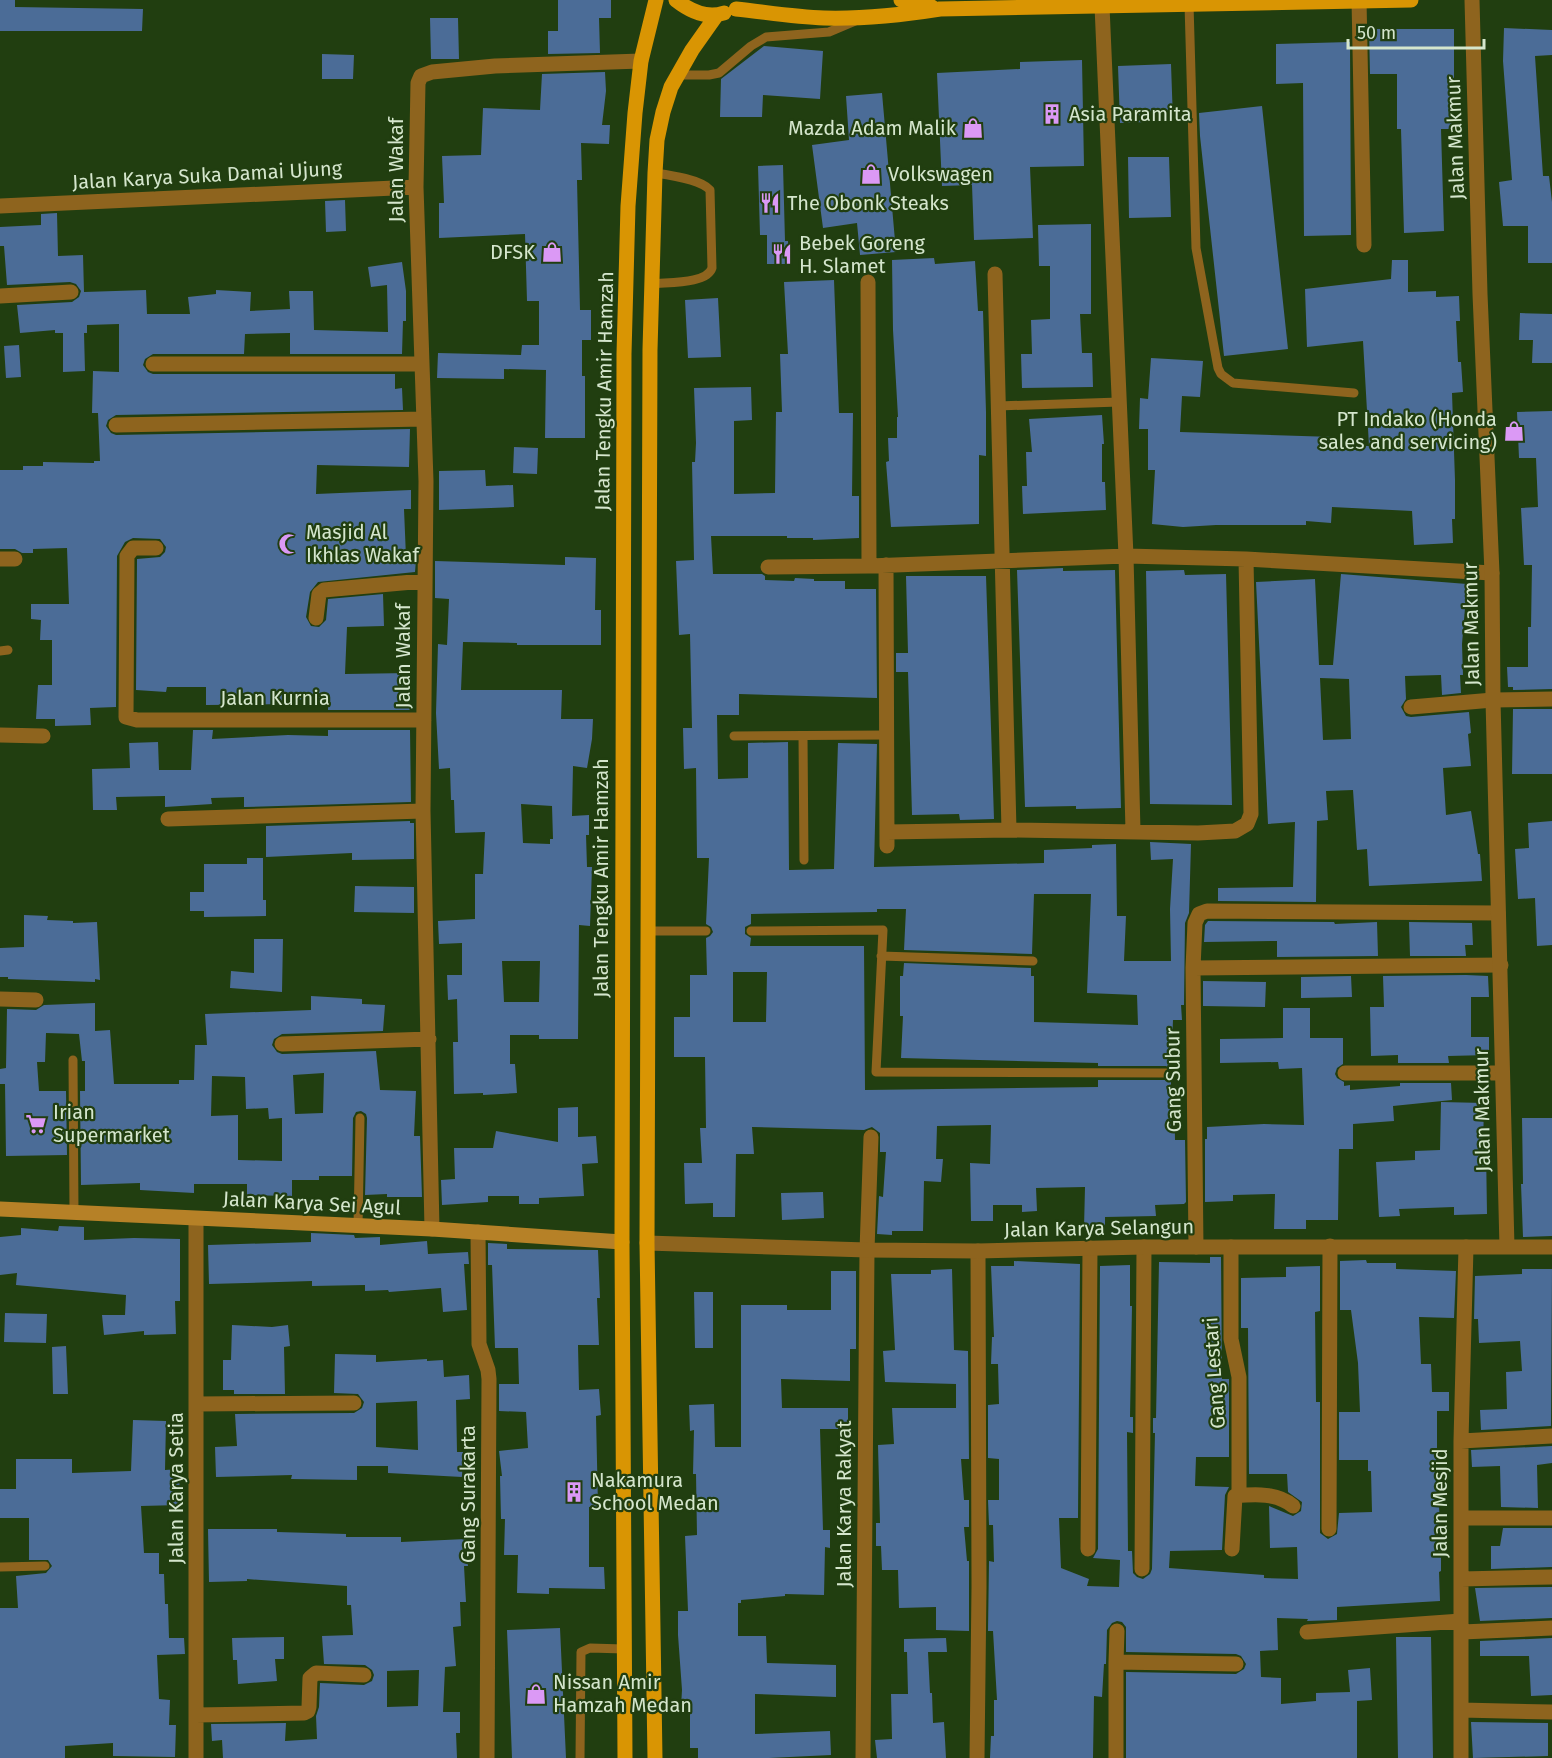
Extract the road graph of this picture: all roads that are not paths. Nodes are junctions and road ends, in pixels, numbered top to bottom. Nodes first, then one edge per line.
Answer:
1 (656, 0) edge
2 (676, 0) edge
3 (901, 0) edge
4 (1359, 0) edge
5 (1411, 0) edge
6 (1472, 0) edge
7 (1084, 3) edge
8 (974, 4) edge
9 (1030, 4) edge
10 (1189, 4) junction
11 (741, 5) edge
12 (1102, 6) junction
13 (940, 9) junction
14 (716, 16) junction
15 (862, 17) junction
16 (641, 61) junction
17 (677, 75) junction
18 (655, 173) junction
19 (416, 187) junction
20 (0, 206) edge
21 (1364, 245) dead end
22 (995, 274) dead end
23 (868, 282) dead end
24 (652, 284) junction
25 (71, 292) dead end
26 (0, 296) edge
27 (153, 364) dead end
28 (422, 364) junction
29 (1354, 393) dead end
30 (1119, 402) junction
31 (998, 406) junction
32 (424, 419) junction
33 (116, 425) dead end
34 (156, 548) dead end
35 (1126, 556) junction
36 (1246, 559) junction
37 (1003, 560) junction
38 (886, 564) junction
39 (869, 566) junction
40 (768, 567) dead end
41 (1492, 573) junction
42 (424, 581) junction
43 (316, 618) dead end
44 (622, 696) junction
45 (648, 697) junction
46 (1552, 699) edge
47 (1493, 700) junction
48 (1411, 707) dead end
49 (424, 720) junction
50 (0, 735) edge
51 (887, 735) junction
52 (43, 736) dead end
53 (735, 736) dead end
54 (803, 736) junction
55 (423, 811) junction
56 (168, 819) dead end
57 (1009, 830) junction
58 (1133, 831) junction
59 (804, 860) dead end
60 (1498, 913) junction
61 (649, 931) junction
62 (706, 931) dead end
63 (751, 931) dead end
64 (881, 956) junction
65 (1033, 961) dead end
66 (1501, 965) junction
67 (1193, 968) junction
68 (0, 999) edge
69 (36, 1000) dead end
70 (429, 1039) junction
71 (282, 1044) dead end
72 (73, 1060) dead end
73 (1166, 1073) dead end
74 (1345, 1073) dead end
75 (1502, 1073) junction
76 (360, 1118) dead end
77 (871, 1137) dead end
78 (0, 1209) edge
79 (74, 1213) junction
80 (196, 1219) junction
81 (358, 1226) junction
82 (432, 1229) junction
83 (478, 1232) junction
84 (622, 1242) junction
85 (647, 1243) junction
86 (1330, 1246) junction
87 (1552, 1246) edge
88 (1144, 1247) junction
89 (1196, 1247) junction
90 (1231, 1247) junction
91 (1466, 1247) junction
92 (1507, 1247) junction
93 (1090, 1248) junction
94 (867, 1250) junction
95 (978, 1251) junction
96 (354, 1403) dead end
97 (197, 1404) junction
98 (1552, 1436) edge
99 (1461, 1441) junction
100 (1239, 1496) junction
101 (1293, 1506) dead end
102 (1461, 1518) junction
103 (1552, 1518) edge
104 (1329, 1530) dead end
105 (1088, 1549) dead end
106 (1232, 1549) dead end
107 (45, 1566) dead end
108 (0, 1567) edge
109 (1142, 1569) dead end
110 (1552, 1578) edge
111 (1461, 1579) junction
112 (1462, 1626) junction
113 (1552, 1628) edge
114 (1117, 1630) dead end
115 (1307, 1632) dead end
116 (624, 1649) junction
117 (1116, 1662) junction
118 (1236, 1664) dead end
119 (364, 1675) dead end
120 (1461, 1710) junction
121 (1552, 1712) edge
122 (196, 1715) junction
123 (196, 1758) edge
124 (487, 1758) edge
125 (580, 1758) edge
126 (625, 1758) edge
127 (655, 1758) edge
128 (863, 1758) edge
129 (976, 1758) edge
130 (1116, 1758) edge
131 (1461, 1758) edge

1 - 16 main road, Jalan Tengku Amir Hamzah
2 - 14 main road
3 - 13 main road
4 - 5 main road
4 - 10 main road
4 - 21 street
6 - 41 street, Jalan Makmur
7 - 9 main road
7 - 12 main road
8 - 9 main road
8 - 13 main road
10 - 12 main road
10 - 29 lane
11 - 14 main road
11 - 15 main road
12 - 30 street
13 - 15 main road
14 - 17 main road
15 - 17 lane
16 - 19 street, Jalan Wakaf
16 - 44 main road, Jalan Tengku Amir Hamzah
17 - 18 main road
18 - 24 main road
18 - 24 lane
19 - 20 street, Jalan Karya Suka Damai Ujung
19 - 28 street, Jalan Wakaf
22 - 31 street
23 - 39 street
24 - 45 main road
25 - 26 street
27 - 28 street
28 - 32 street, Jalan Wakaf
30 - 31 lane
30 - 35 street
31 - 37 street
32 - 33 street
32 - 42 street, Jalan Wakaf
34 - 49 street, Jalan Kurnia
35 - 36 street
35 - 37 street
35 - 58 street
36 - 41 street
36 - 58 street
37 - 38 street
37 - 57 street
38 - 39 street
38 - 51 street
39 - 40 street
41 - 47 street, Jalan Makmur
42 - 43 street
42 - 49 street, Jalan Wakaf
44 - 45 main road
44 - 84 main road, Jalan Tengku Amir Hamzah
45 - 61 main road
46 - 47 street
47 - 48 street
47 - 60 street, Jalan Makmur
49 - 55 street, Jalan Wakaf
50 - 52 street
51 - 54 lane
51 - 57 street
53 - 54 lane
54 - 59 lane
55 - 56 street
55 - 70 street, Jalan Wakaf
57 - 58 street
60 - 66 street, Jalan Makmur
60 - 67 street, Gang Subur
61 - 62 lane
61 - 85 main road
63 - 64 lane
64 - 65 lane
64 - 73 lane
66 - 67 street
66 - 75 street, Jalan Makmur
67 - 89 street, Gang Subur
68 - 69 street
70 - 71 street
70 - 82 street, Jalan Wakaf
72 - 79 lane
74 - 75 street
75 - 92 street, Jalan Makmur
76 - 81 lane
77 - 94 street, Jalan Karya Rakyat
78 - 79 main road, Jalan Karya Sei Agul
79 - 80 main road, Jalan Karya Sei Agul
80 - 81 main road, Jalan Karya Sei Agul
80 - 97 street, Jalan Karya Setia
81 - 82 main road, Jalan Karya Sei Agul
82 - 83 main road, Jalan Karya Sei Agul
83 - 84 main road, Jalan Karya Sei Agul
83 - 124 street, Gang Surakarta
84 - 116 main road, Jalan Tengku Amir Hamzah
85 - 94 street, Jalan Karya Selangun
85 - 127 main road
86 - 90 street, Jalan Karya Selangun
86 - 91 street, Jalan Karya Selangun
86 - 104 street
87 - 92 street, Jalan Karya Selangun
88 - 89 street, Jalan Karya Selangun
88 - 93 street, Jalan Karya Selangun
88 - 109 street
89 - 90 street, Jalan Karya Selangun
90 - 100 street, Gang Lestari
91 - 92 street, Jalan Karya Selangun
91 - 99 street, Jalan Mesjid
93 - 95 street, Jalan Karya Selangun
93 - 105 street
94 - 95 street, Jalan Karya Selangun
94 - 128 street, Jalan Karya Rakyat
95 - 129 street
96 - 97 street
97 - 122 street, Jalan Karya Setia
98 - 99 street
99 - 102 street, Jalan Mesjid
100 - 101 street
100 - 106 street, Gang Lestari
102 - 103 street
102 - 111 street, Jalan Mesjid
107 - 108 lane
110 - 111 street
111 - 112 street, Jalan Mesjid
112 - 113 street
112 - 115 street
112 - 120 street, Jalan Mesjid
114 - 117 street
116 - 125 lane
116 - 126 main road, Jalan Tengku Amir Hamzah
117 - 118 street
117 - 130 street
119 - 122 street
120 - 121 street
120 - 131 street, Jalan Mesjid
122 - 123 street, Jalan Karya Setia

